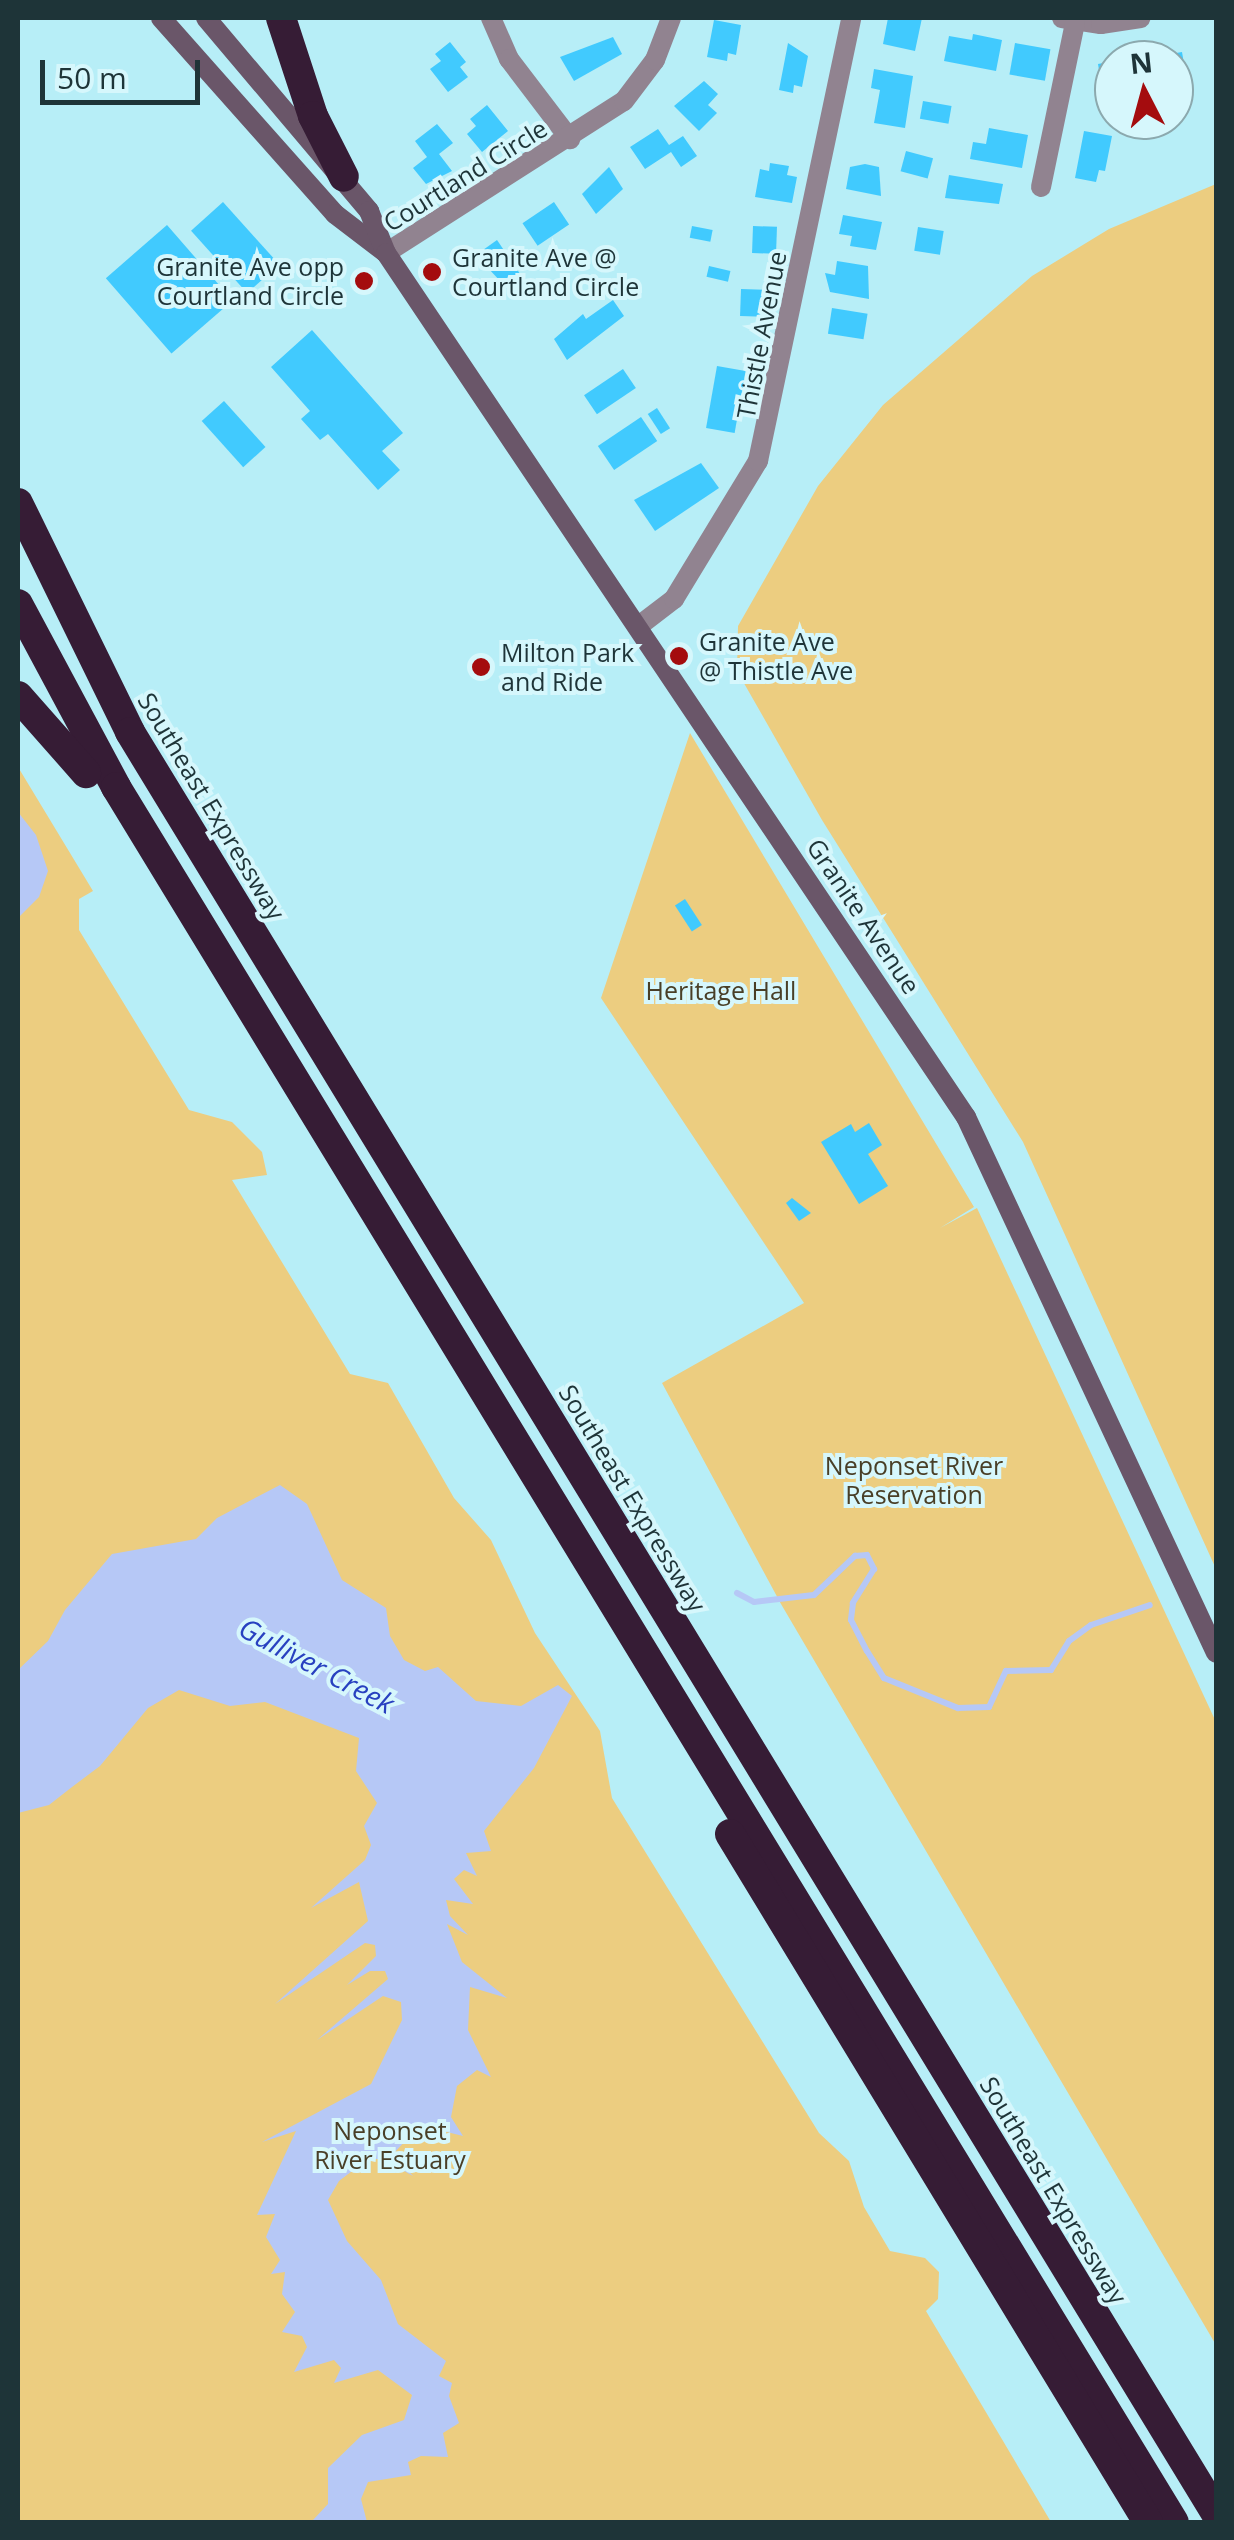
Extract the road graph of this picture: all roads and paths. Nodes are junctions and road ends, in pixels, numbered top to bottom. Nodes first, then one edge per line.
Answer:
1 (161, 18) edge
2 (206, 18) edge
3 (282, 18) edge
4 (492, 18) edge
5 (671, 18) edge
6 (851, 18) edge
7 (1142, 18) edge
8 (1069, 20) edge
9 (570, 140) junction
10 (344, 177) junction
11 (1041, 187) dead end
12 (386, 254) junction
13 (18, 503) edge
14 (18, 548) edge
15 (18, 604) edge
16 (640, 625) junction
17 (18, 648) edge
18 (18, 696) edge
19 (86, 773) junction
20 (1216, 1653) edge
21 (1216, 2513) edge
22 (1148, 2522) edge
23 (1174, 2522) edge
24 (1202, 2522) edge

1 - 12 main road, Granite Avenue
2 - 10 main road, Granite Avenue
3 - 10 highway
4 - 9 street, Courtland Circle
5 - 9 street, Courtland Circle
6 - 16 street, Thistle Avenue
7 - 8 street
8 - 11 street
9 - 12 street, Courtland Circle
10 - 12 main road, Granite Avenue
12 - 16 main road, Granite Avenue
13 - 21 highway, Southeast Expressway
14 - 24 highway
15 - 23 highway
16 - 20 main road, Granite Avenue
17 - 19 highway
18 - 19 highway
19 - 22 highway

